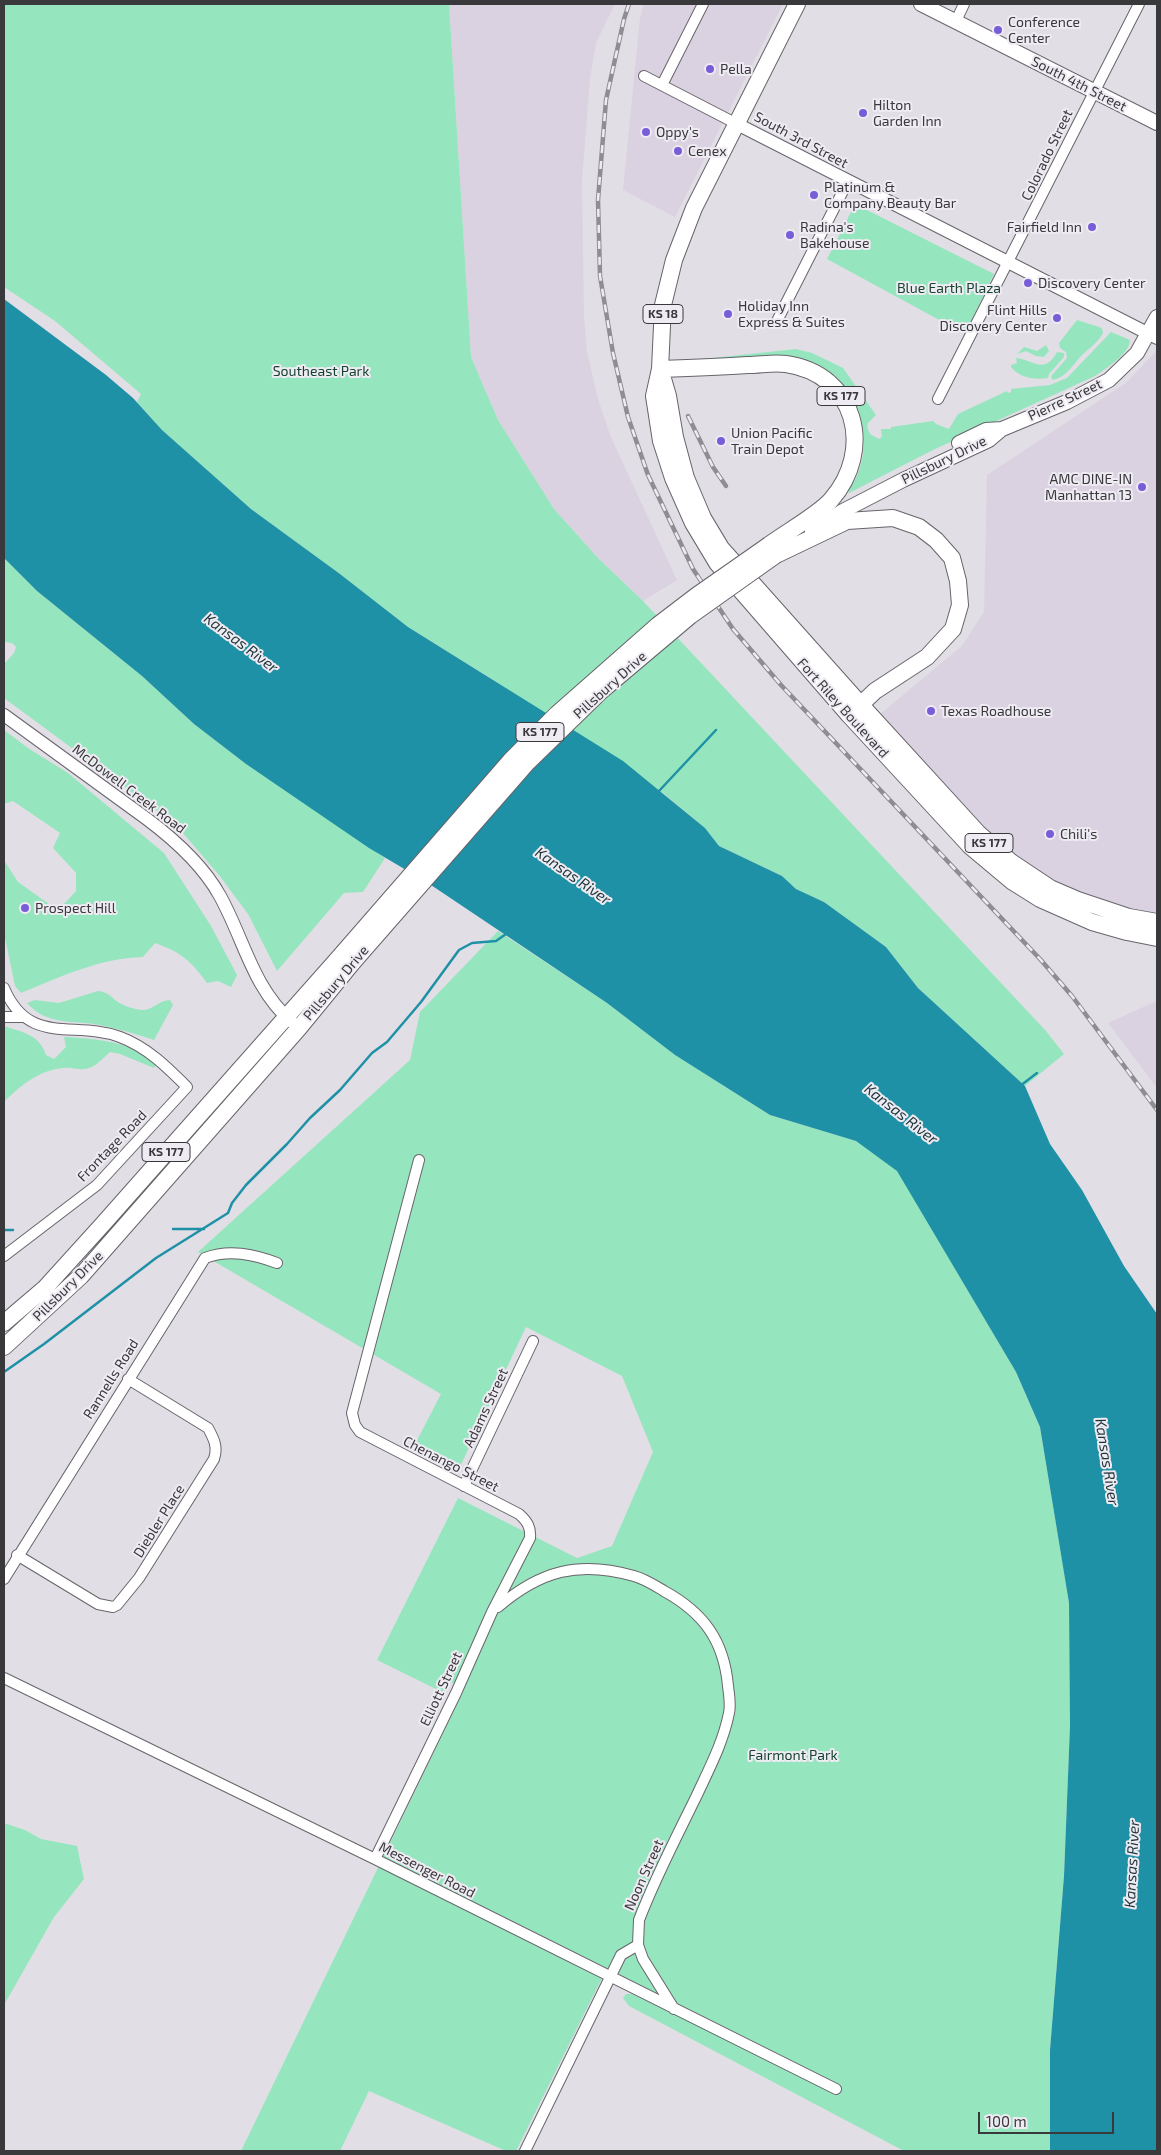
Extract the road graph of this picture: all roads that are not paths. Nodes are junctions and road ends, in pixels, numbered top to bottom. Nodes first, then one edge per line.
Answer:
1 (703, 4) edge
2 (797, 4) edge
3 (921, 4) edge
4 (964, 4) edge
5 (1139, 4) edge
6 (956, 21) junction
7 (644, 76) dead end
8 (662, 85) junction
9 (1094, 91) junction
10 (1157, 123) edge
11 (737, 124) junction
12 (848, 181) junction
13 (1009, 261) junction
14 (1157, 317) edge
15 (778, 319) dead end
16 (1153, 336) edge
17 (660, 369) junction
18 (938, 399) dead end
19 (1002, 429) joint
20 (772, 550) junction
21 (855, 710) junction
22 (4, 715) edge
23 (1157, 922) edge
24 (1157, 938) edge
25 (348, 957) junction
26 (4, 988) edge
27 (285, 1016) junction
28 (24, 1017) junction
29 (4, 1018) edge
30 (299, 1028) junction
31 (419, 1160) dead end
32 (4, 1256) edge
33 (277, 1263) dead end
34 (4, 1323) edge
35 (533, 1341) dead end
36 (4, 1347) edge
37 (128, 1379) junction
38 (464, 1486) junction
39 (531, 1531) joint
40 (17, 1555) junction
41 (4, 1579) edge
42 (492, 1612) junction
43 (4, 1678) edge
44 (375, 1859) junction
45 (638, 1945) junction
46 (610, 1977) junction
47 (674, 2010) junction
48 (836, 2089) dead end
49 (525, 2151) edge

1 - 8 street
2 - 11 highway, Fort Riley Boulevard / KS 18
3 - 6 main road, South 4th Street
4 - 6 street
5 - 9 street, Colorado Street
6 - 9 main road, South 4th Street
7 - 8 street, South 3rd Street
8 - 11 street, South 3rd Street
9 - 10 main road, South 4th Street
9 - 13 street, Colorado Street
11 - 12 street, South 3rd Street
11 - 17 highway, Fort Riley Boulevard / KS 18
12 - 13 street, South 3rd Street
12 - 15 street
13 - 16 street, South 3rd Street
13 - 18 street, Colorado Street
14 - 16 main road, Pierre Street
16 - 19 main road, Pierre Street
17 - 20 highway, KS 177
17 - 21 highway, Fort Riley Boulevard / KS 177
19 - 20 main road, Pillsbury Drive
20 - 21 highway, KS 177
20 - 25 highway, Pillsbury Drive / KS 177, bridge
21 - 23 highway, Fort Riley Boulevard / KS 177
21 - 24 highway, Fort Riley Boulevard / KS 177
22 - 27 street, McDowell Creek Road
25 - 27 highway, Pillsbury Drive / KS 177
25 - 30 highway, Pillsbury Drive / KS 177
26 - 28 street
27 - 30 street, McDowell Creek Road
27 - 34 highway, Pillsbury Drive / KS 177
28 - 29 street
28 - 32 street, Frontage Road
30 - 36 highway, Pillsbury Drive / KS 177
31 - 38 street, Chenango Street
33 - 37 street, Rannells Road
35 - 38 street, Adams Street
37 - 40 street, Rannells Road
37 - 40 street, Diebler Place
38 - 39 street, Chenango Street
39 - 42 street, Elliott Street
40 - 41 street, Rannells Road
42 - 44 street, Elliott Street
42 - 45 street, Noon Street
43 - 44 street, Messenger Road
44 - 46 street, Messenger Road
45 - 46 street
45 - 47 street
46 - 47 street, Messenger Road
46 - 49 street
47 - 48 street, Messenger Road

